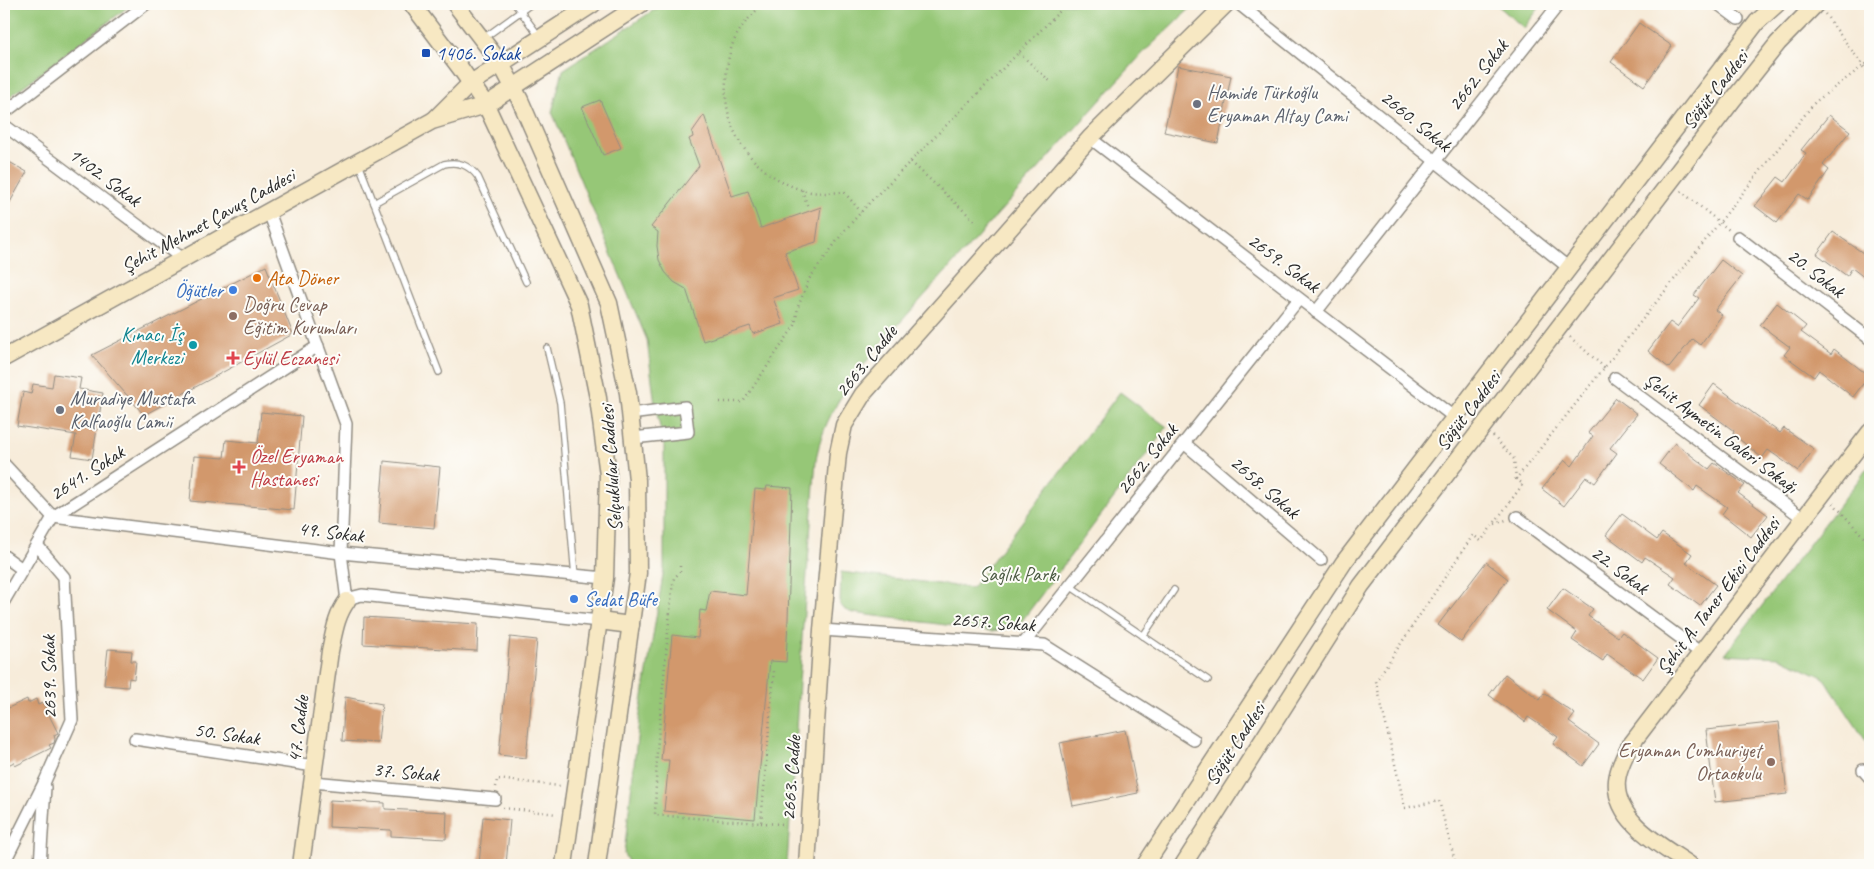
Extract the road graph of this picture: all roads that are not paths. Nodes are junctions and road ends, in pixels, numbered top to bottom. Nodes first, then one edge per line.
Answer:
1 (146, 4) edge
2 (412, 4) edge
3 (455, 4) edge
4 (515, 4) edge
5 (531, 4) edge
6 (593, 4) edge
7 (641, 4) edge
8 (1226, 4) edge
9 (1239, 4) edge
10 (1559, 4) edge
11 (1718, 4) edge
12 (1777, 4) edge
13 (1820, 8) edge
14 (520, 11) junction
15 (1738, 19) dead end
16 (540, 38) junction
17 (482, 39) junction
18 (501, 64) junction
19 (471, 83) junction
20 (513, 87) junction
21 (486, 105) junction
22 (4, 114) edge
23 (432, 121) junction
24 (4, 125) edge
25 (1090, 138) junction
26 (1435, 161) junction
27 (358, 162) junction
28 (374, 203) junction
29 (269, 212) junction
30 (1738, 237) road end
31 (183, 259) junction
32 (1569, 268) junction
33 (526, 282) dead end
34 (1299, 299) junction
35 (1316, 312) junction
36 (1870, 339) edge
37 (318, 346) junction
38 (547, 348) dead end
39 (4, 358) edge
40 (439, 372) dead end
41 (1615, 378) road end
42 (630, 414) junction
43 (1455, 418) junction
44 (1870, 433) edge
45 (633, 438) junction
46 (1184, 443) junction
47 (4, 464) edge
48 (53, 517) junction
49 (1517, 517) dead end
50 (1804, 519) junction
51 (37, 545) junction
52 (341, 553) junction
53 (4, 556) edge
54 (1321, 560) dead end
55 (22, 569) junction
56 (575, 576) junction
57 (605, 578) junction
58 (1070, 586) junction
59 (1174, 590) dead end
60 (4, 601) edge
61 (347, 601) junction
62 (599, 621) junction
63 (631, 625) junction
64 (822, 630) junction
65 (1143, 636) junction
66 (1024, 643) junction
67 (1701, 653) junction
68 (1208, 680) dead end
69 (135, 739) dead end
70 (1194, 740) dead end
71 (314, 774) junction
72 (45, 781) junction
73 (495, 799) road end
74 (4, 864) edge
75 (40, 865) edge
76 (301, 865) edge
77 (564, 865) edge
78 (597, 865) edge
79 (807, 865) edge
80 (1145, 865) edge
81 (1183, 865) edge
82 (1690, 865) edge

1 - 22 street
2 - 19 main road, Selçuklular Caddesi
3 - 17 main road, Selçuklular Caddesi
4 - 14 lane
5 - 14 lane
6 - 16 main road
7 - 20 main road
8 - 25 main road, 2663. Cadde
9 - 26 street, 2660. Sokak
10 - 26 street, 2662. Sokak
11 - 15 street
12 - 32 main road, Söğüt Caddesi
13 - 81 main road, Söğüt Caddesi
14 - 16 lane
14 - 17 lane
16 - 18 main road
17 - 18 main road, Selçuklular Caddesi
18 - 19 main road, Şehit Mehmet Çavuş Caddesi
18 - 20 main road, Selçuklular Caddesi
19 - 21 main road, Selçuklular Caddesi
19 - 23 main road, Şehit Mehmet Çavuş Caddesi
20 - 21 main road, Şehit Mehmet Çavuş Caddesi
20 - 42 main road, Selçuklular Caddesi
21 - 23 main road, Şehit Mehmet Çavuş Caddesi
21 - 57 main road, Selçuklular Caddesi
23 - 27 main road, Şehit Mehmet Çavuş Caddesi
24 - 31 street, 1402. Sokak
25 - 34 street, 2659. Sokak
25 - 64 main road, 2663. Cadde
26 - 32 street, 2660. Sokak
26 - 35 street, 2662. Sokak
27 - 28 lane
27 - 29 main road, Şehit Mehmet Çavuş Caddesi
28 - 33 lane
28 - 40 lane
29 - 31 main road, Şehit Mehmet Çavuş Caddesi
29 - 37 street
30 - 36 street, 20. Sokak
31 - 39 main road, Şehit Mehmet Çavuş Caddesi
32 - 43 main road, Söğüt Caddesi
34 - 35 street, 2659. Sokak
34 - 46 street, 2662. Sokak
35 - 43 street, 2659. Sokak
37 - 48 street, 2641. Sokak
37 - 52 street
38 - 56 lane
41 - 50 street, Şehit Aymetin Galeri Sokağı
42 - 45 main road, Selçuklular Caddesi
42 - 45 street
43 - 80 main road, Söğüt Caddesi
44 - 50 main road, Şehit A. Taner Ekici Caddesi
45 - 63 main road, Selçuklular Caddesi
46 - 54 street, 2658. Sokak
46 - 58 street, 2662. Sokak
47 - 48 street
48 - 51 street
48 - 52 street, 49. Sokak
49 - 67 street, 22. Sokak
50 - 67 main road, Şehit A. Taner Ekici Caddesi
51 - 55 street
51 - 72 street, 2639. Sokak
52 - 56 street, 49. Sokak
52 - 61 street
53 - 55 street
55 - 60 street
56 - 57 street, 49. Sokak
57 - 62 main road, Selçuklular Caddesi
58 - 65 lane
58 - 66 street, 2662. Sokak
59 - 65 lane
61 - 62 street
61 - 71 main road, 47. Cadde
62 - 63 main road
62 - 77 main road, Selçuklular Caddesi
63 - 78 main road, Selçuklular Caddesi
64 - 66 street, 2657. Sokak
64 - 79 main road, 2663. Cadde
65 - 68 lane
66 - 70 street, 2657. Sokak
67 - 82 main road, Şehit A. Taner Ekici Caddesi
69 - 71 street, 50. Sokak
71 - 73 street, 37. Sokak
71 - 76 main road, 47. Cadde
72 - 74 street, 2639. Sokak
72 - 75 street

